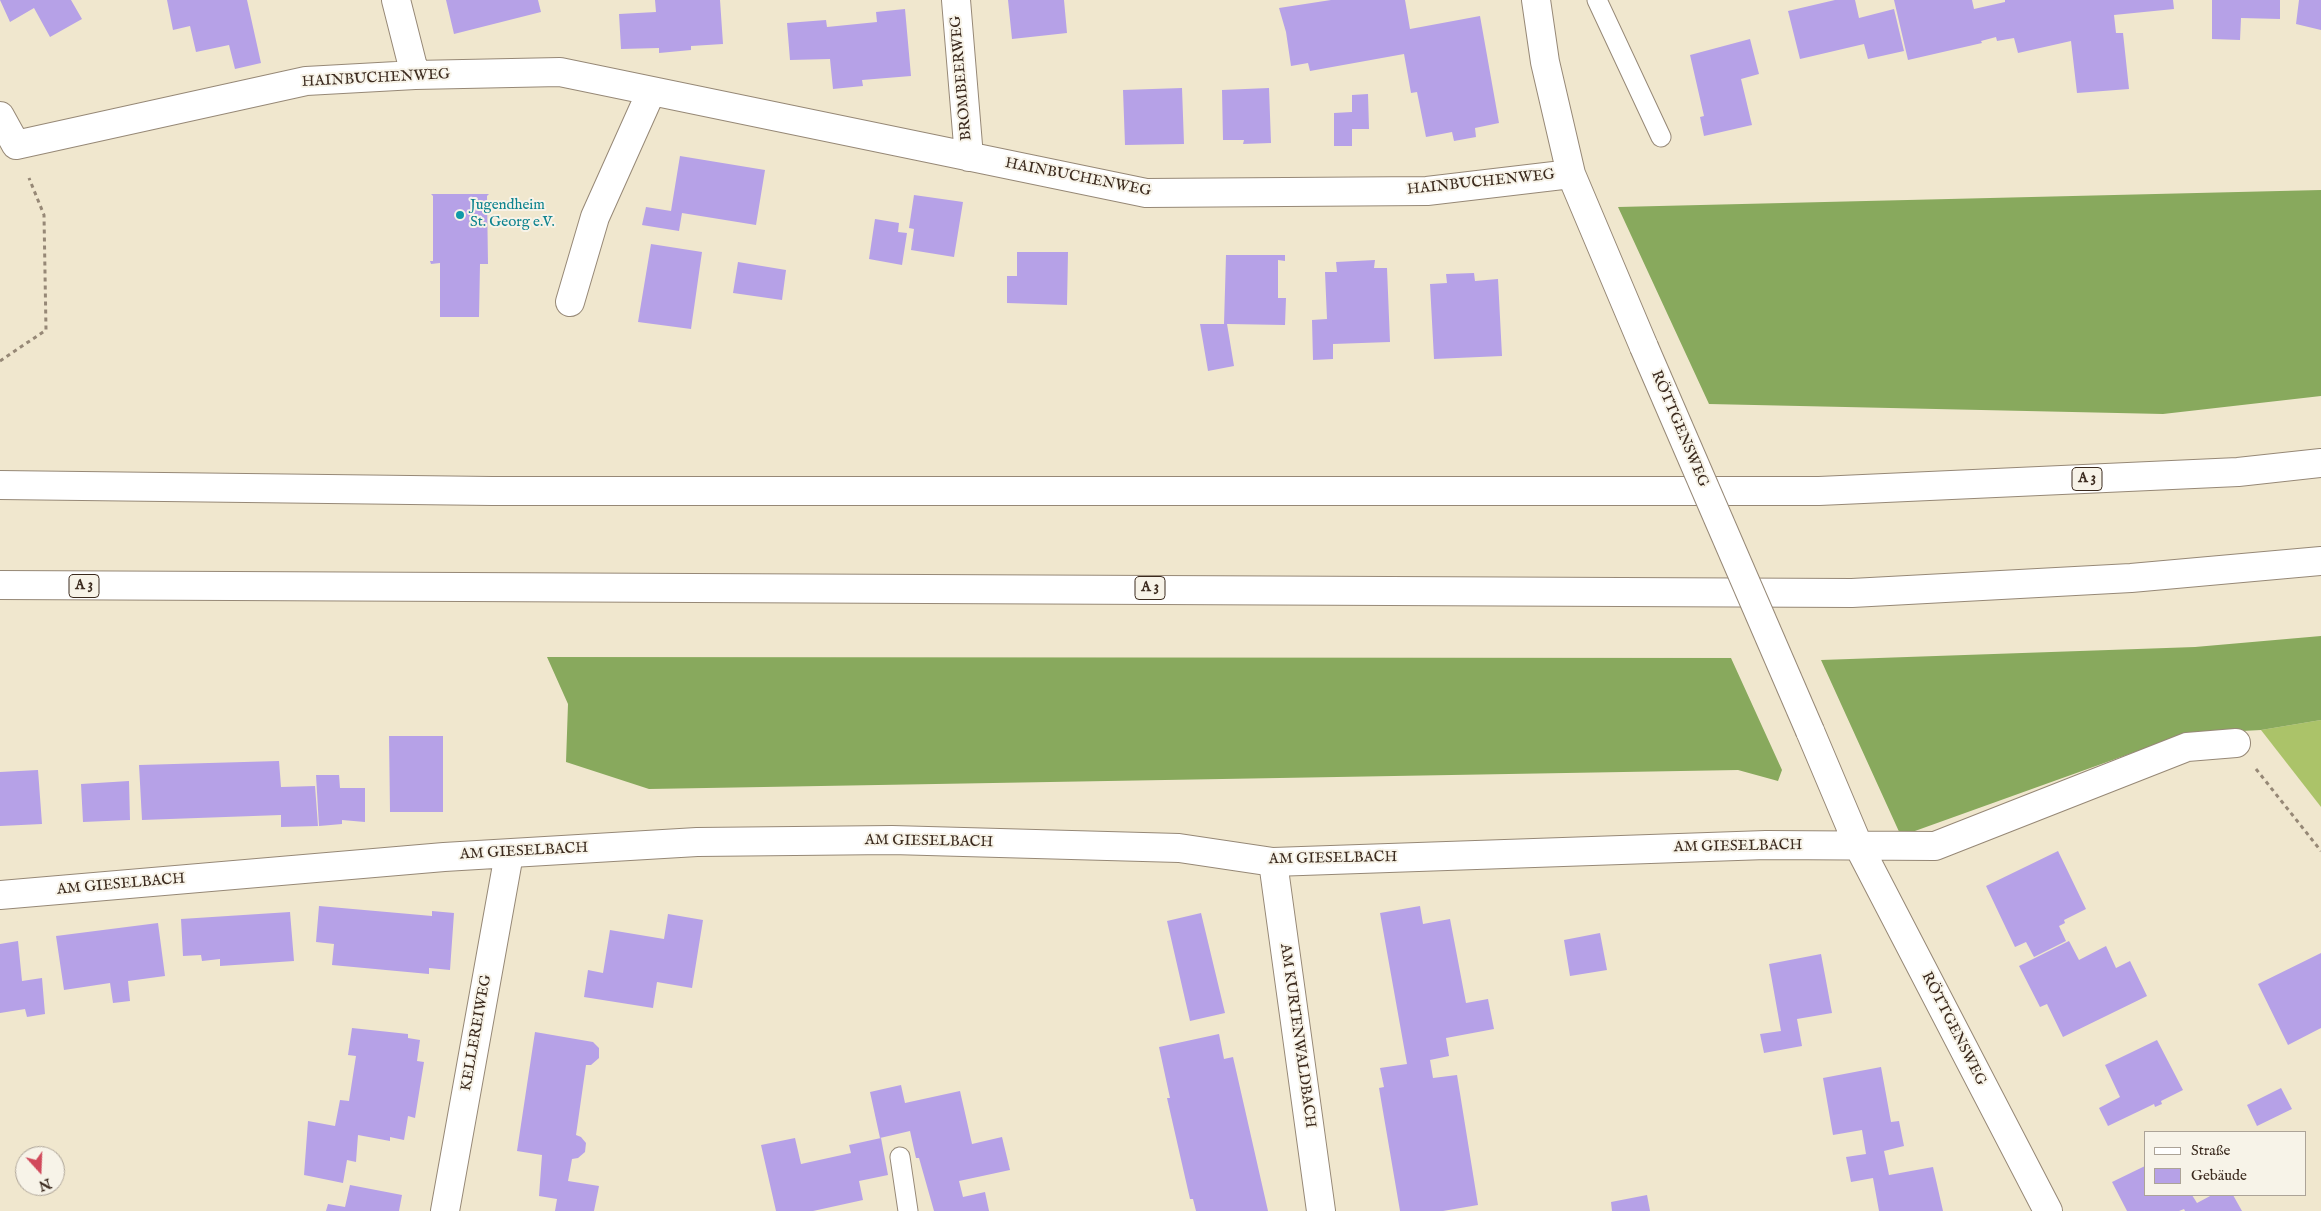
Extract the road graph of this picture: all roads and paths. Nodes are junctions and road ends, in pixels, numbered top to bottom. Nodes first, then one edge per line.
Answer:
1 (396, 0) edge
2 (956, 0) edge
3 (1536, 0) edge
4 (1597, 0) edge
5 (415, 74) junction
6 (651, 92) junction
7 (0, 116) edge
8 (1661, 137) dead end
9 (16, 145) junction
10 (969, 157) junction
11 (1571, 174) junction
12 (570, 302) dead end
13 (0, 360) edge
14 (2321, 463) edge
15 (0, 486) edge
16 (2321, 561) edge
17 (0, 585) edge
18 (2236, 743) joint
19 (1859, 847) junction
20 (2321, 851) edge
21 (509, 854) junction
22 (1273, 862) junction
23 (0, 895) edge
24 (900, 1157) dead end
25 (445, 1211) edge
26 (908, 1211) edge
27 (1321, 1211) edge
28 (2048, 1211) edge

1 - 5 main road
2 - 10 main road, BROMBEERWEG
3 - 11 main road, RÖTTGENSWEG
4 - 8 lane
5 - 6 main road, HAINBUCHENWEG
5 - 9 main road, HAINBUCHENWEG
6 - 10 main road, HAINBUCHENWEG
6 - 12 main road
7 - 9 main road
9 - 13 path
10 - 11 main road, HAINBUCHENWEG
11 - 19 main road, RÖTTGENSWEG, bridge
14 - 15 main road, A 3
16 - 17 main road, A 3
18 - 19 main road
18 - 20 path
19 - 22 main road, AM GIESELBACH
19 - 28 main road, RÖTTGENSWEG
21 - 22 main road, AM GIESELBACH
21 - 23 main road, AM GIESELBACH
21 - 25 main road, KELLEREIWEG
22 - 27 main road, AM KURTENWALDBACH
24 - 26 lane

